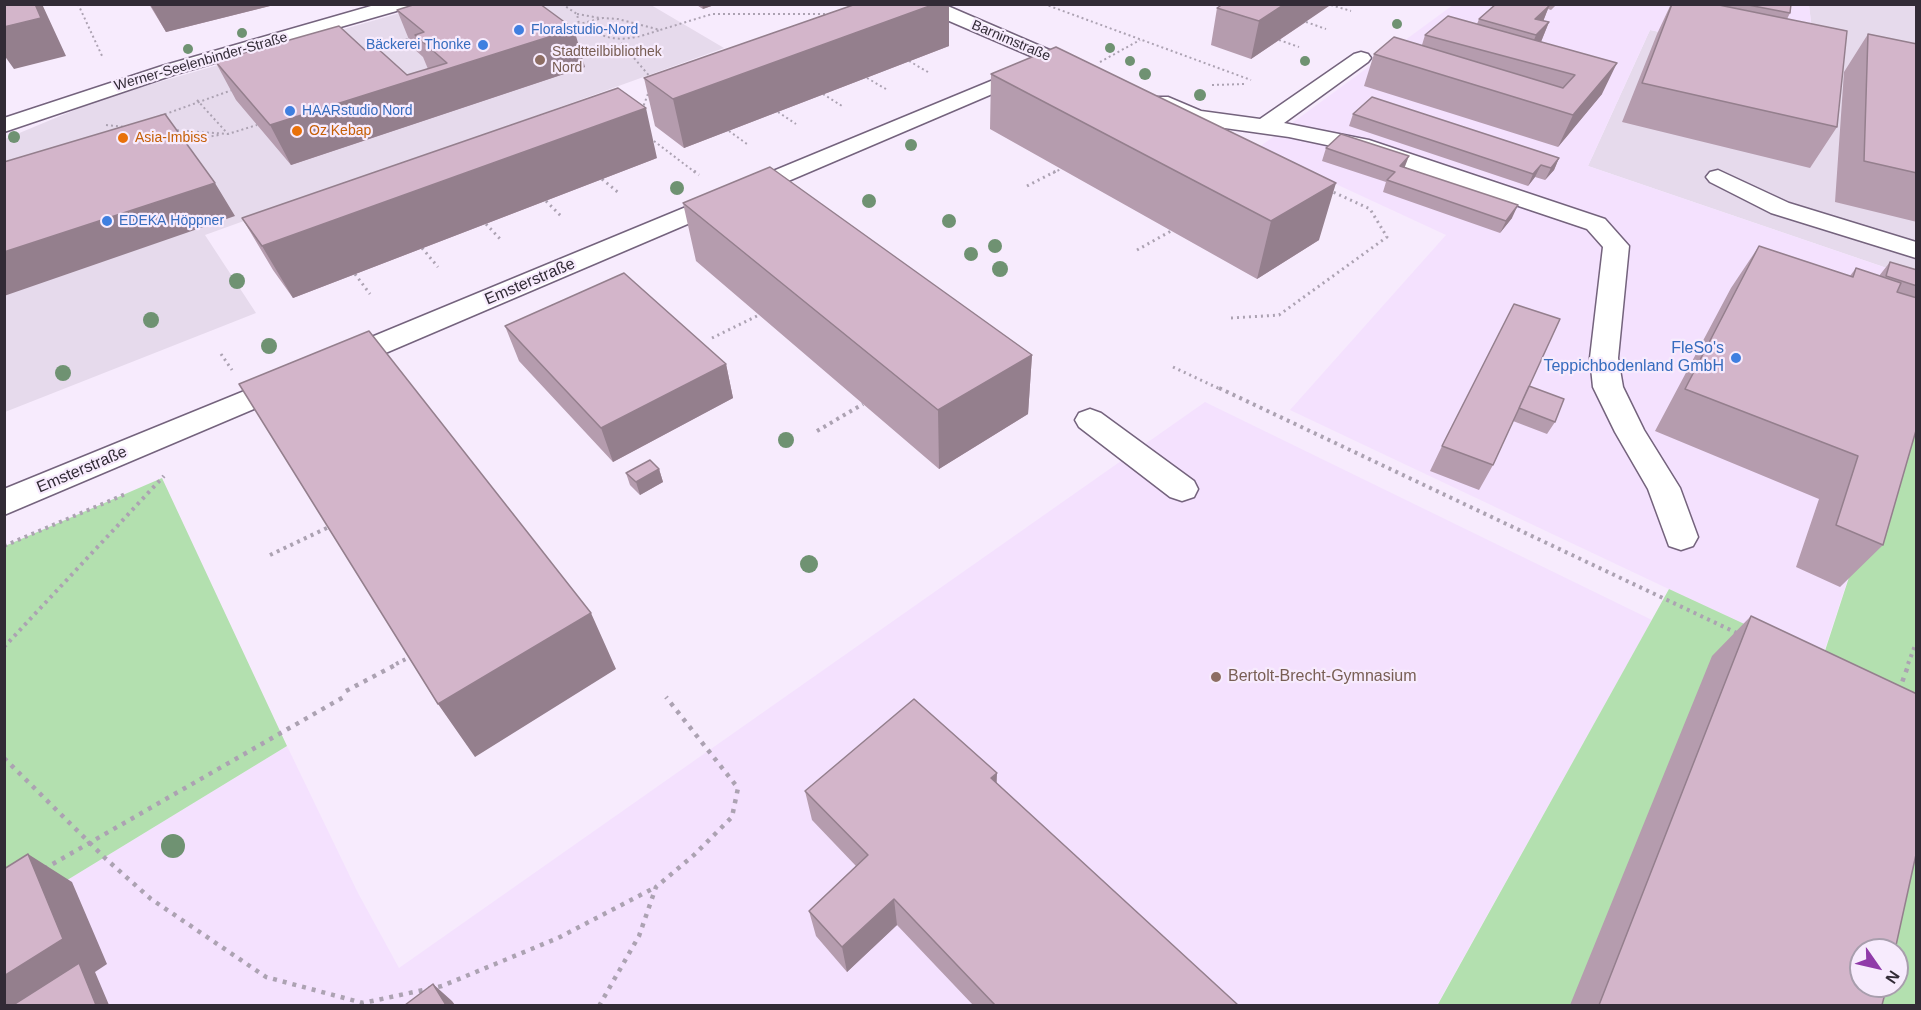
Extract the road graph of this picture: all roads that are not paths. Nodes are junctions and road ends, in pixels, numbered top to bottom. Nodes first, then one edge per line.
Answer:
1 (926, 4) edge
2 (398, 14) edge
3 (1361, 58) dead end
4 (1055, 60) junction
5 (169, 69) junction
6 (1084, 71) edge
7 (191, 93) road end
8 (1146, 96) edge
9 (4, 125) edge
10 (1264, 127) junction
11 (1718, 177) dead end
12 (1917, 249) edge
13 (1090, 420) dead end
14 (1182, 489) dead end
15 (4, 503) edge
16 (1681, 537) dead end

1 - 4 street, Barnimstraße
2 - 5 street, Werner-Seelenbinder-Straße
3 - 10 street
4 - 6 street, Barnimstraße
4 - 15 street, Emsterstraße
5 - 7 street
5 - 9 street, Werner-Seelenbinder-Straße
8 - 10 street
10 - 16 street
11 - 12 street
13 - 14 street

